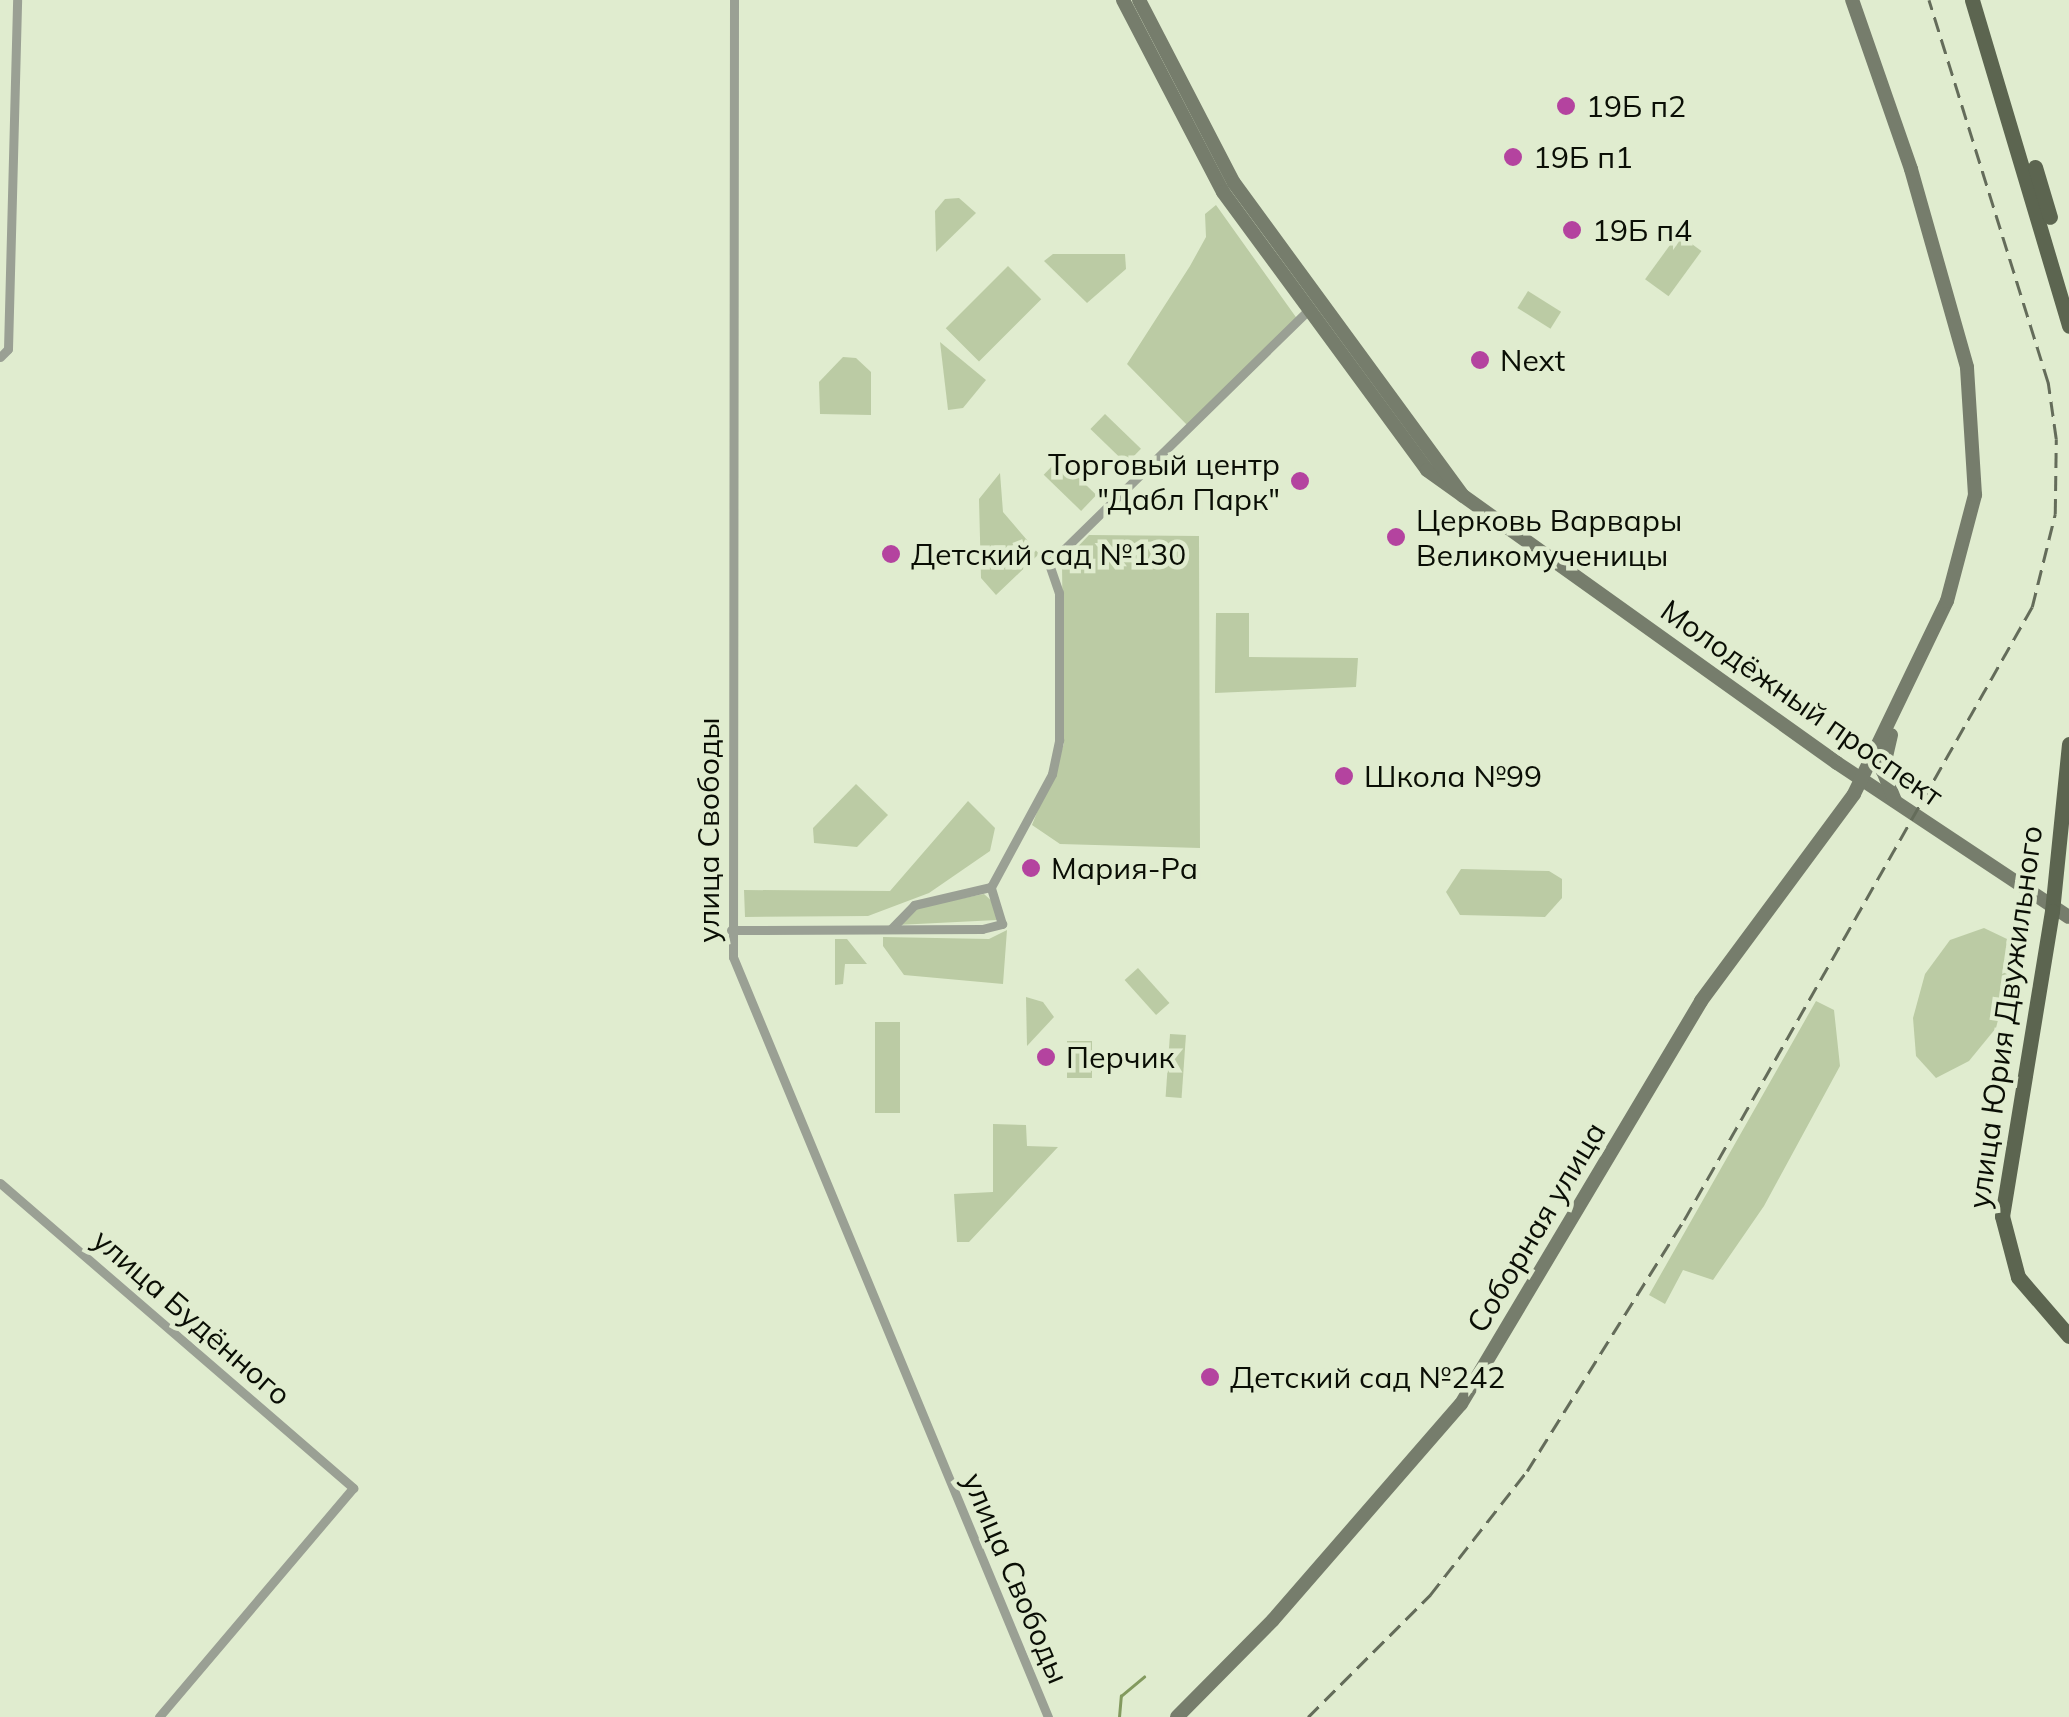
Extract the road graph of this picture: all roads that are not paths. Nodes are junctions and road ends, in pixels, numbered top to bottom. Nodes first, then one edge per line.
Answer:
1 (17, 0) edge
2 (734, 0) edge
3 (1122, 0) edge
4 (1139, 0) edge
5 (1852, 0) edge
6 (1972, 0) edge
7 (1979, 0) edge
8 (2069, 284) edge
9 (1310, 308) junction
10 (2069, 326) edge
11 (0, 357) edge
12 (1465, 498) junction
13 (1897, 709) junction
14 (2069, 744) edge
15 (1861, 779) junction
16 (1895, 801) junction
17 (2069, 851) edge
18 (991, 887) junction
19 (2061, 914) edge
20 (891, 929) junction
21 (731, 930) junction
22 (0, 1183) edge
23 (2069, 1326) edge
24 (2069, 1336) edge
25 (159, 1717) edge
26 (1048, 1717) edge
27 (1177, 1717) edge

1 - 11 street
2 - 21 street, улица Свободы
3 - 9 street, Молодёжный проспект
4 - 12 street, Молодёжный проспект
5 - 13 street
6 - 10 main road
7 - 8 main road
9 - 12 street, Молодёжный проспект
9 - 18 street
12 - 15 street, Молодёжный проспект
13 - 15 street, Соборная улица
13 - 16 street
14 - 19 main road, улица Юрия Двужильного
15 - 16 street, Молодёжный проспект
15 - 27 street, Соборная улица
16 - 19 street, Молодёжный проспект
17 - 19 main road, улица Юрия Двужильного
18 - 20 street
18 - 20 street
19 - 23 main road, улица Юрия Двужильного
19 - 24 main road, улица Юрия Двужильного
20 - 21 street
21 - 26 street, улица Свободы
22 - 25 street, улица Будённого

